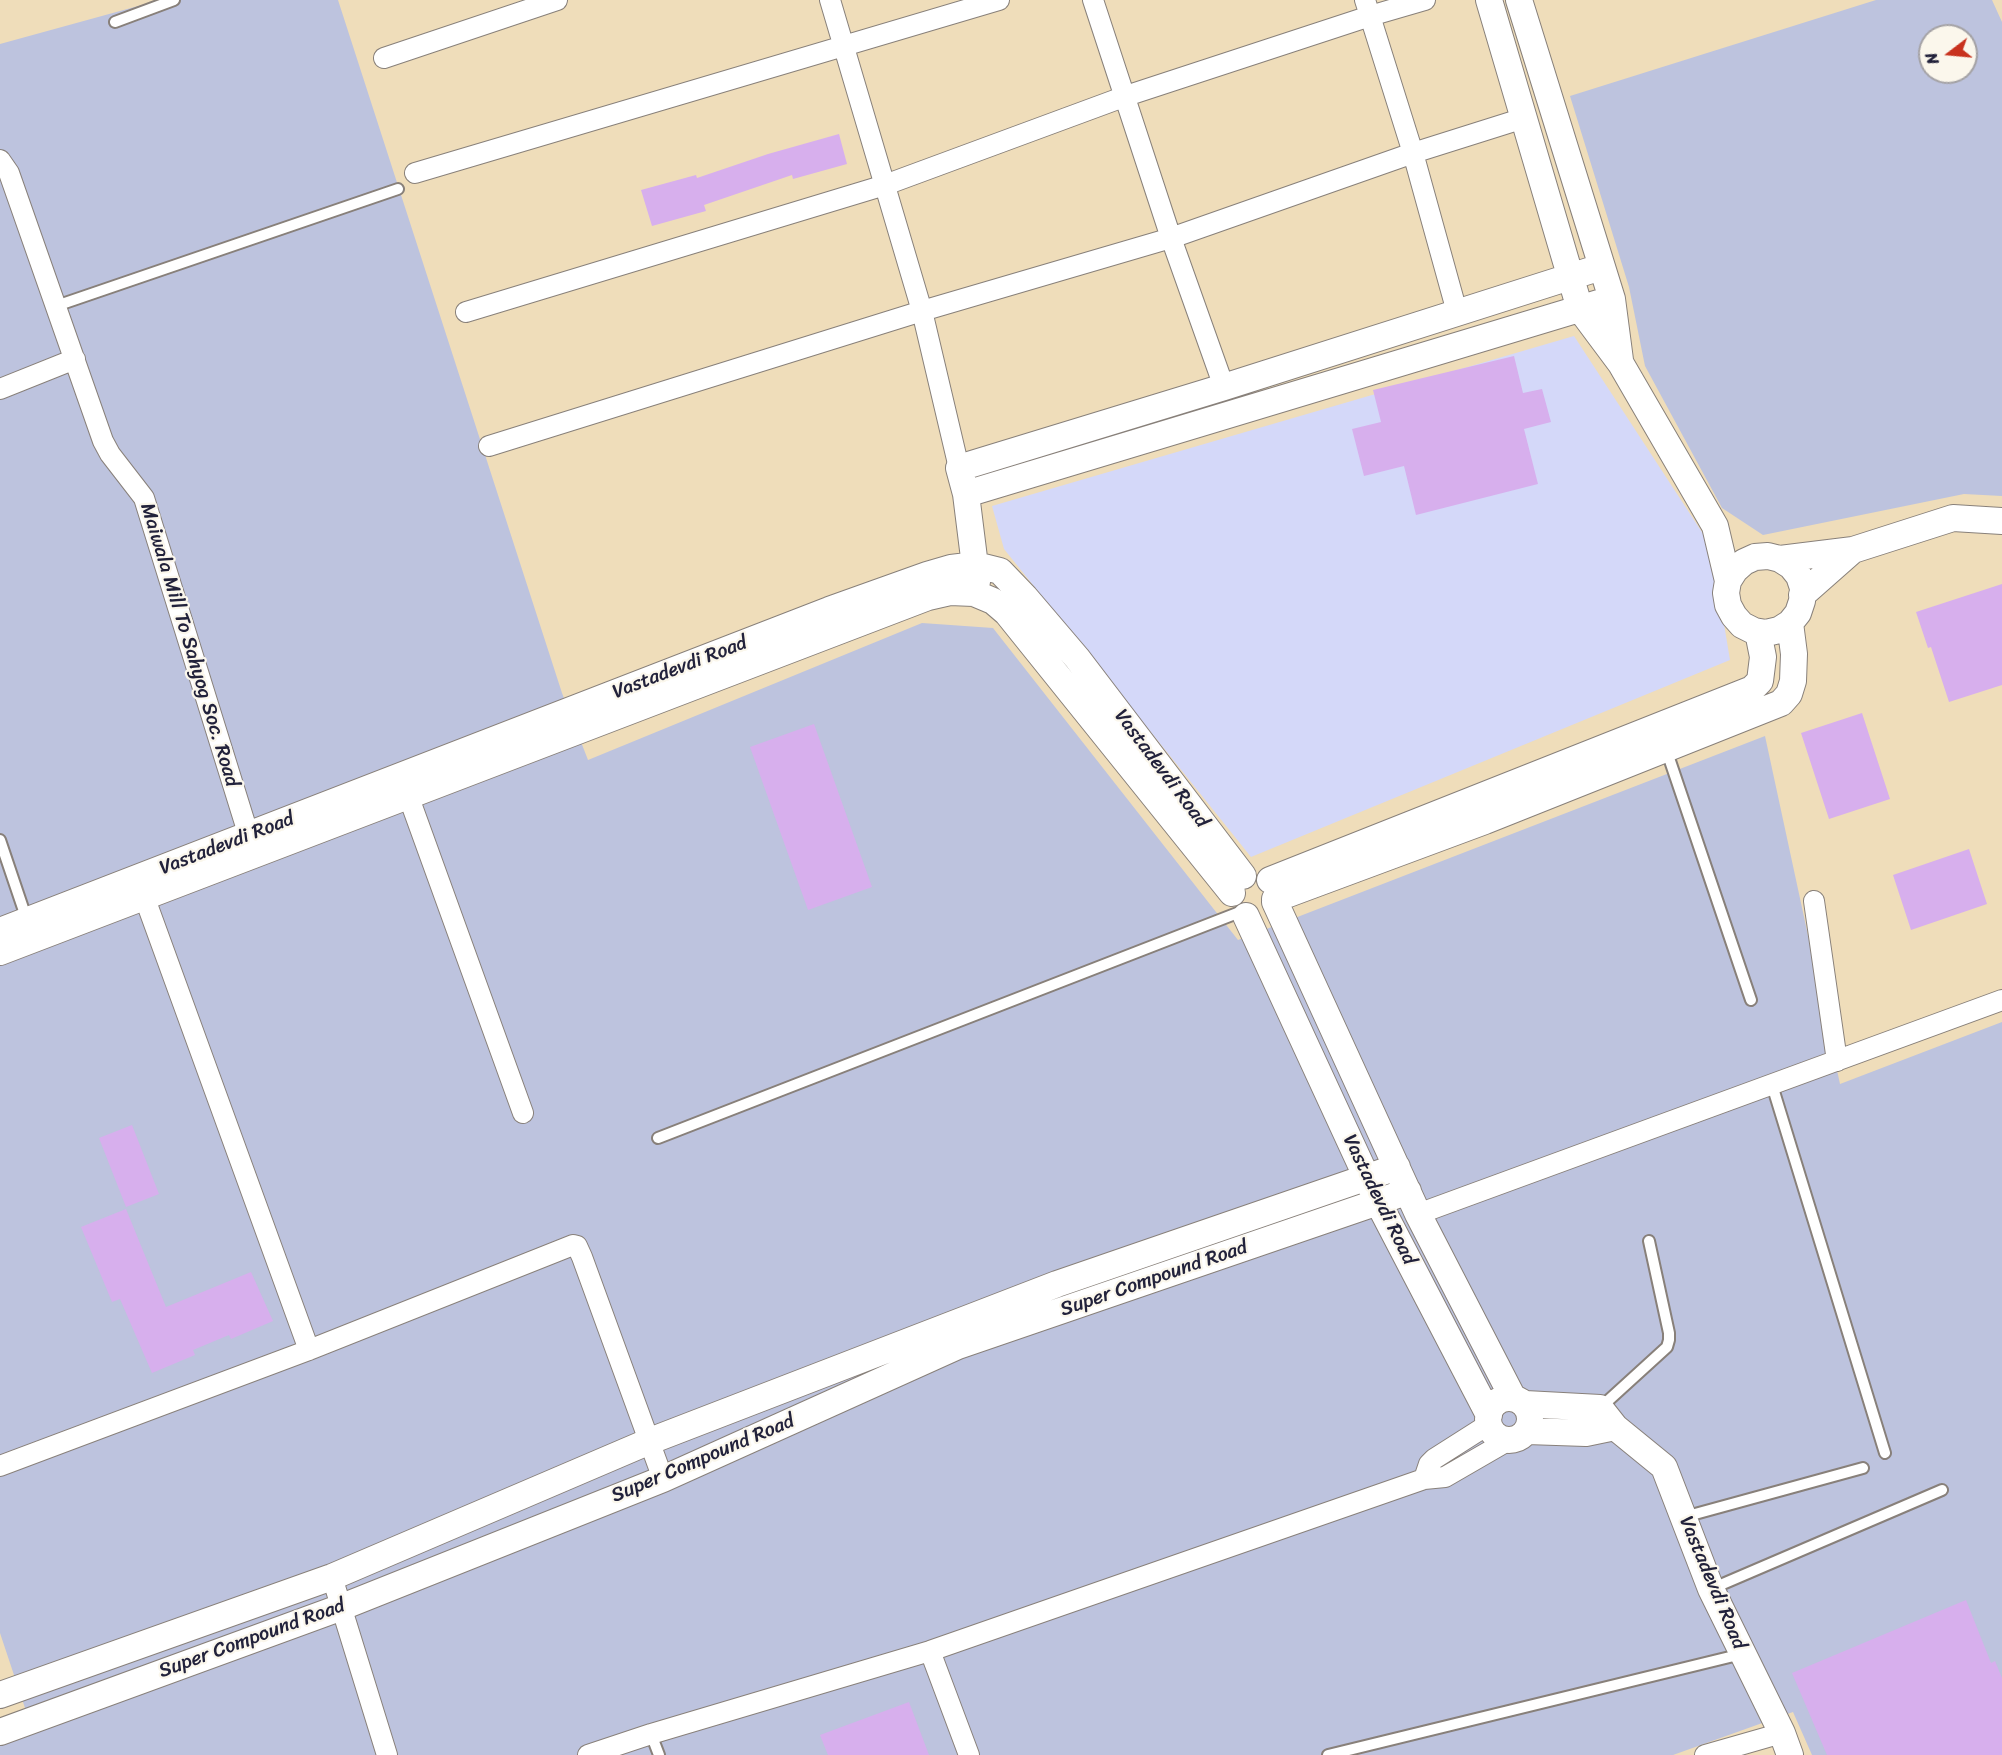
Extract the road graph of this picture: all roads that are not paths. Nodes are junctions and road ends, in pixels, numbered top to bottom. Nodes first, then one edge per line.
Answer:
1 (174, 0) edge
2 (557, 0) edge
3 (830, 0) edge
4 (999, 0) edge
5 (1093, 0) edge
6 (1425, 0) edge
7 (1489, 0) edge
8 (1519, 0) edge
9 (1368, 8) edge
10 (115, 22) dead end
11 (844, 47) junction
12 (384, 58) dead end
13 (1126, 96) junction
14 (1524, 118) junction
15 (1413, 153) junction
16 (0, 160) edge
17 (414, 173) dead end
18 (885, 185) junction
19 (398, 189) dead end
20 (1171, 238) junction
21 (1601, 267) junction
22 (1570, 276) junction
23 (1612, 299) junction
24 (56, 306) junction
25 (1580, 309) junction
26 (922, 311) junction
27 (466, 312) dead end
28 (1457, 312) junction
29 (75, 359) junction
30 (1621, 364) junction
31 (1224, 387) junction
32 (0, 389) edge
33 (489, 446) dead end
34 (959, 468) junction
35 (966, 494) junction
36 (2002, 521) edge
37 (1715, 526) junction
38 (1853, 550) junction
39 (1755, 556) junction
40 (1780, 559) junction
41 (976, 565) junction
42 (1728, 581) junction
43 (977, 594) junction
44 (1802, 595) junction
45 (1790, 623) junction
46 (1758, 632) junction
47 (1666, 749) junction
48 (408, 795) junction
49 (0, 840) edge
50 (251, 845) junction
51 (1273, 893) junction
52 (144, 897) junction
53 (1240, 899) junction
54 (1814, 901) dead end
55 (27, 920) junction
56 (0, 930) edge
57 (0, 952) edge
58 (1751, 1000) dead end
59 (2002, 1000) edge
60 (1837, 1061) junction
61 (1772, 1085) junction
62 (523, 1113) dead end
63 (658, 1138) dead end
64 (1397, 1167) junction
65 (1368, 1178) junction
66 (1408, 1191) junction
67 (1378, 1202) junction
68 (1418, 1214) junction
69 (1649, 1241) dead end
70 (309, 1350) junction
71 (1519, 1401) junction
72 (1607, 1418) junction
73 (1489, 1419) junction
74 (1518, 1436) junction
75 (650, 1441) junction
76 (1885, 1452) dead end
77 (0, 1466) edge
78 (1863, 1467) dead end
79 (663, 1479) junction
80 (1425, 1479) junction
81 (1942, 1490) dead end
82 (1683, 1517) junction
83 (332, 1577) junction
84 (1711, 1589) junction
85 (342, 1607) junction
86 (930, 1651) junction
87 (1743, 1654) junction
88 (0, 1695) edge
89 (0, 1732) edge
90 (651, 1734) junction
91 (1786, 1744) edge
92 (387, 1755) edge
93 (588, 1755) edge
94 (658, 1755) edge
95 (969, 1755) edge
96 (1328, 1755) edge
97 (1705, 1755) edge

1 - 10 lane
2 - 12 street
3 - 11 street
4 - 11 street
5 - 13 street
6 - 9 street
7 - 14 street
8 - 21 street
9 - 13 street
9 - 15 street
11 - 17 street
11 - 18 street
13 - 18 street
13 - 20 street
14 - 15 street
14 - 22 street
15 - 20 street
15 - 28 street
16 - 24 street, Maiwala Mill To Sahyog Soc. Road
18 - 26 street
18 - 27 street
19 - 24 lane
20 - 26 street
20 - 31 street
21 - 22 street
21 - 23 street
22 - 25 street
22 - 28 street
23 - 25 street
23 - 30 street
24 - 29 street, Maiwala Mill To Sahyog Soc. Road
25 - 30 street
25 - 35 street
26 - 33 street
26 - 34 street
28 - 31 street
29 - 32 street
29 - 50 street, Maiwala Mill To Sahyog Soc. Road
30 - 37 street
31 - 34 street
34 - 35 street
35 - 41 street
36 - 38 street
37 - 39 street
37 - 42 street
38 - 40 street
38 - 44 street
39 - 40 street
39 - 42 street
40 - 44 street
41 - 43 street
41 - 50 street, Vastadevdi Road
41 - 53 street, Vastadevdi Road
42 - 46 street
43 - 48 street, Vastadevdi Road
43 - 53 street, Vastadevdi Road
44 - 45 street
45 - 46 street
45 - 47 street
46 - 51 street
47 - 51 street
47 - 58 lane
48 - 50 street, Vastadevdi Road
48 - 62 street
49 - 55 lane
50 - 52 street, Vastadevdi Road
50 - 55 street, Vastadevdi Road
51 - 53 street
51 - 53 street
51 - 64 street, Vastadevdi Road
52 - 57 street, Vastadevdi Road
52 - 70 street
53 - 63 lane
53 - 65 street, Vastadevdi Road
54 - 60 street
55 - 56 street, Vastadevdi Road
59 - 60 street
60 - 61 street
61 - 68 street
61 - 76 lane
64 - 65 street, Super Compound Road
64 - 66 street, Vastadevdi Road
65 - 67 street, Vastadevdi Road
65 - 75 street, Super Compound Road
66 - 67 street, Super Compound Road
66 - 68 street, Vastadevdi Road
67 - 73 street, Vastadevdi Road
67 - 79 street, Super Compound Road
68 - 71 street, Vastadevdi Road
69 - 72 lane
70 - 75 street
70 - 77 street
71 - 72 street
71 - 73 street
71 - 74 street
72 - 74 street
72 - 82 street, Vastadevdi Road
73 - 74 street
73 - 80 street
74 - 80 street
75 - 79 street
75 - 83 street, Super Compound Road
78 - 82 lane
79 - 85 street, Super Compound Road
80 - 86 street
81 - 84 lane
82 - 84 street, Vastadevdi Road
83 - 85 street
83 - 88 street, Super Compound Road
84 - 87 street, Vastadevdi Road
85 - 89 street, Super Compound Road
85 - 92 street
86 - 90 street
86 - 95 street
87 - 91 street, Vastadevdi Road
87 - 96 lane
90 - 93 street
90 - 94 lane
91 - 97 street

